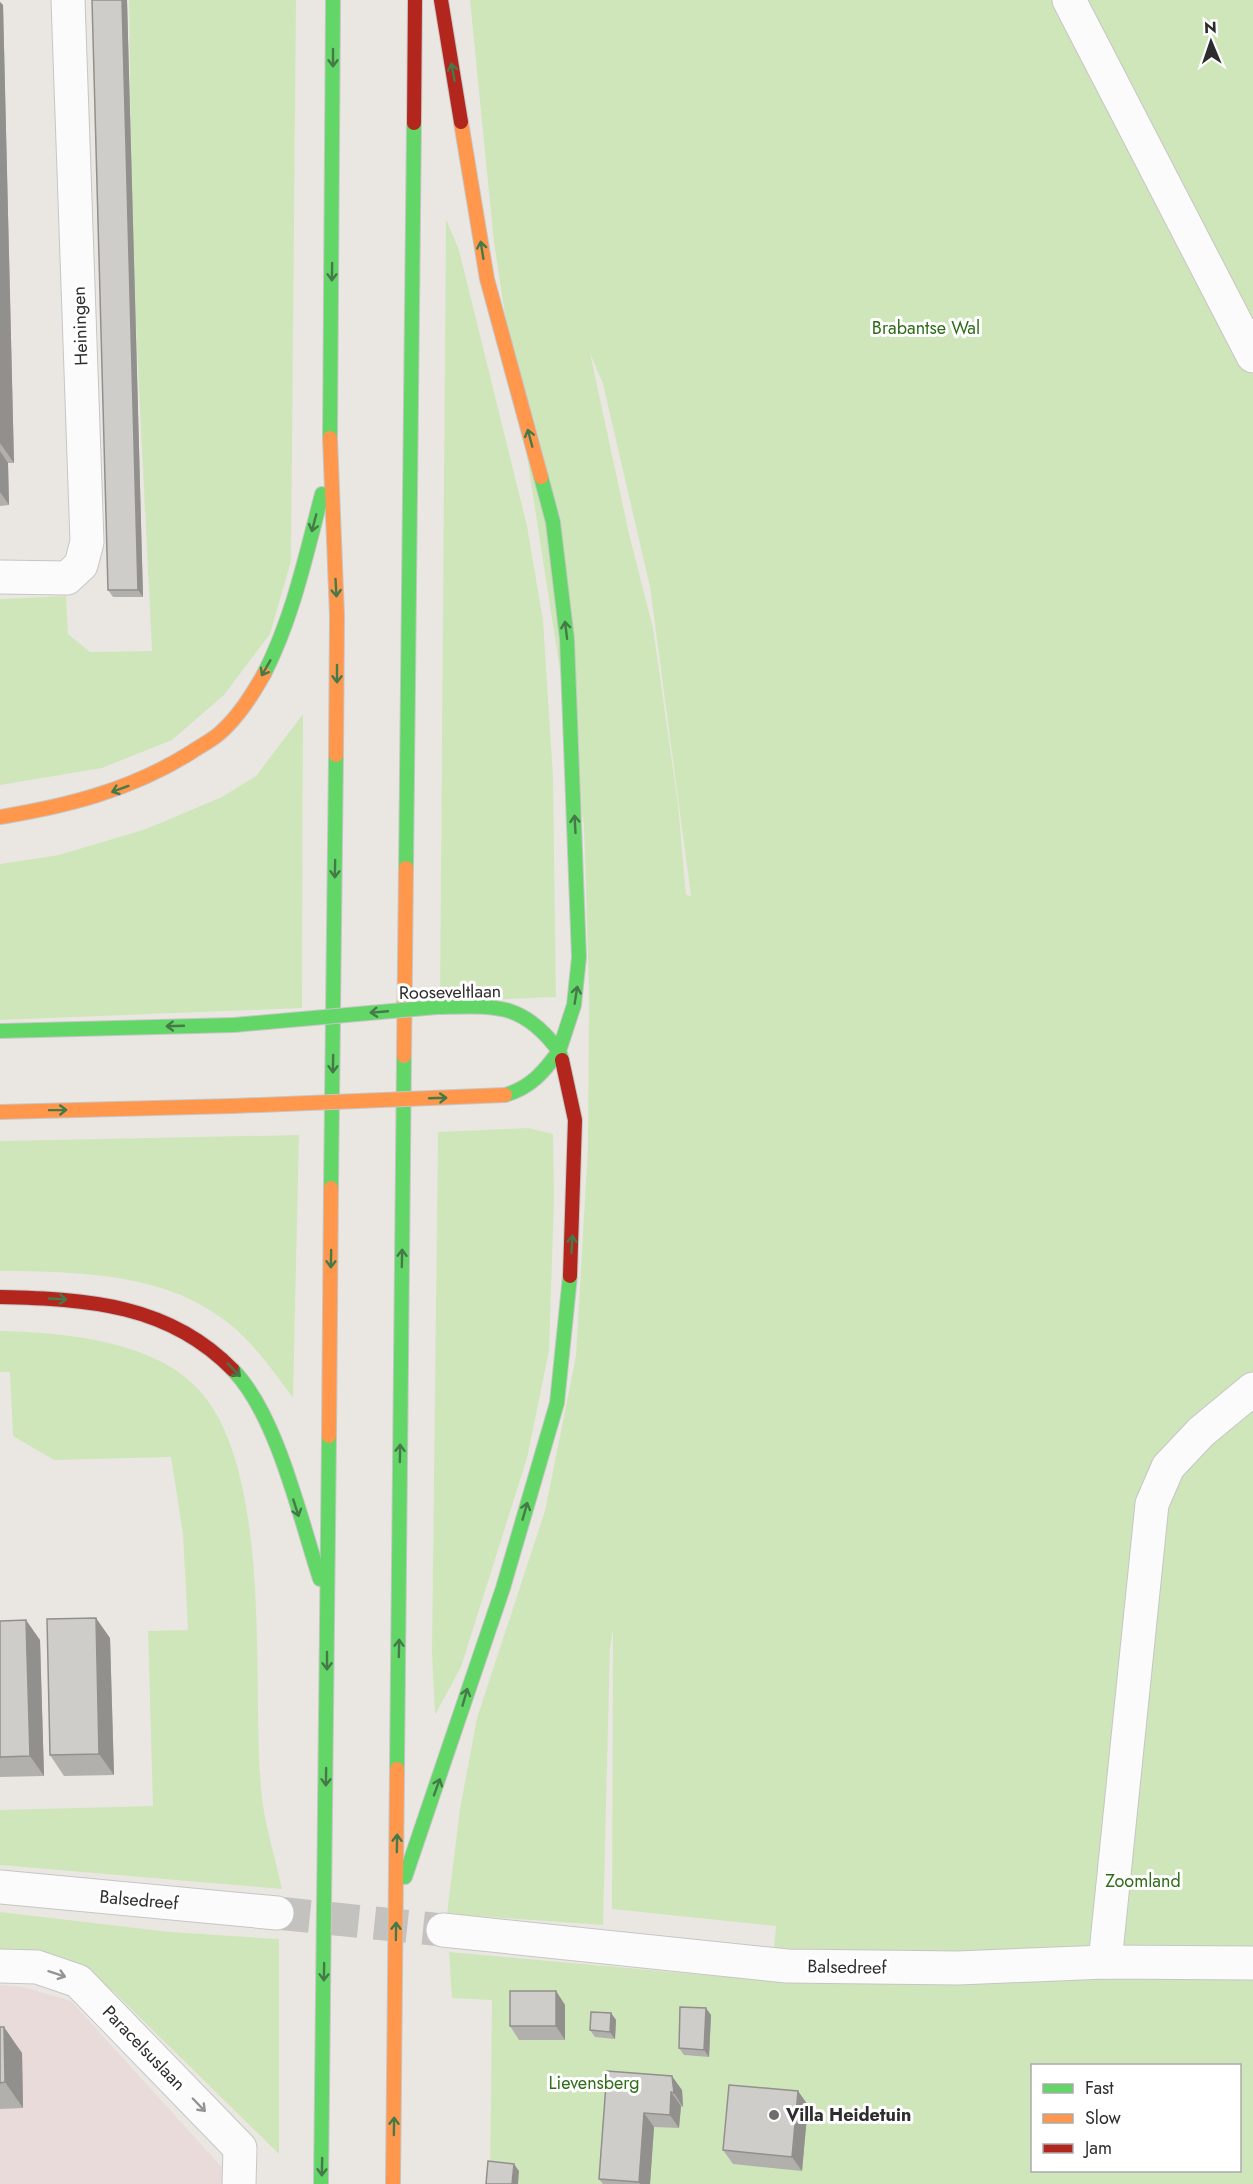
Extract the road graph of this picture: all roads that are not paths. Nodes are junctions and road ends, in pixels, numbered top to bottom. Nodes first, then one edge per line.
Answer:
1 (68, 0) edge
2 (333, 0) edge
3 (415, 0) edge
4 (441, 0) edge
5 (1069, 0) edge
6 (1253, 356) edge
7 (330, 466) junction
8 (0, 577) edge
9 (0, 817) edge
10 (0, 1031) edge
11 (559, 1051) junction
12 (0, 1112) edge
13 (0, 1297) edge
14 (1253, 1389) edge
15 (328, 1603) junction
16 (0, 1887) edge
17 (396, 1902) junction
18 (277, 1913) tunnel mouth
19 (443, 1930) tunnel mouth
20 (1105, 1962) junction
21 (1253, 1963) edge
22 (0, 1966) edge
23 (239, 2184) edge
24 (321, 2184) edge
25 (393, 2184) edge

1 - 8 street, Heiningen
2 -> 7 main road
17 -> 3 main road
11 -> 4 main road
5 - 6 street
7 -> 9 main road
7 -> 15 main road
11 -> 10 main road, Rooseveltlaan, bridge
12 -> 11 main road, bridge
17 -> 11 main road
13 -> 15 main road
14 - 20 street
15 -> 24 main road
16 - 18 street, Balsedreef
25 -> 17 main road
19 - 20 street, Balsedreef
20 - 21 street, Balsedreef
22 -> 23 street, Paracelsuslaan

